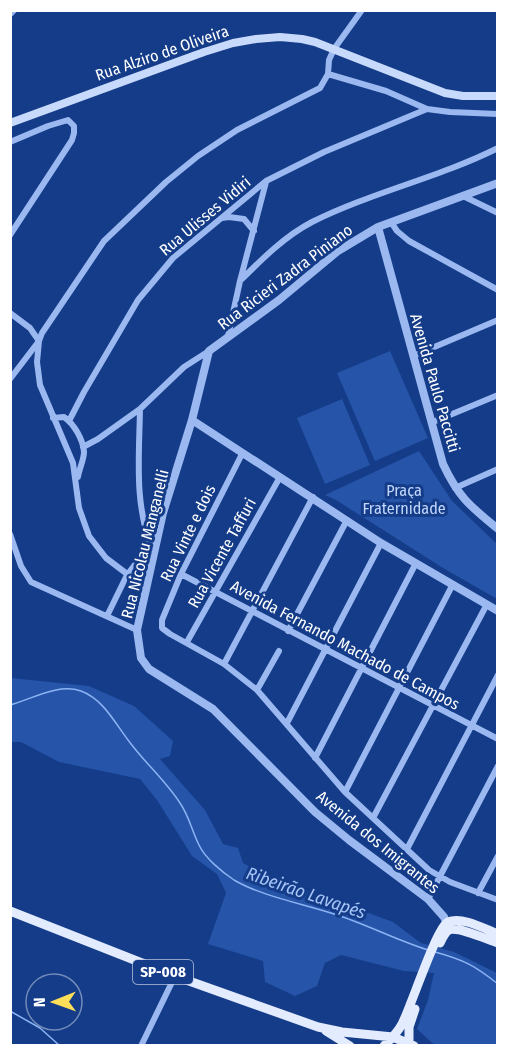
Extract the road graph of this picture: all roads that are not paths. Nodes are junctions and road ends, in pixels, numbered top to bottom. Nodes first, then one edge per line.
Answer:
1 (362, 10) edge
2 (334, 49) junction
3 (328, 74) junction
4 (498, 96) edge
5 (427, 109) junction
6 (498, 114) edge
7 (10, 123) edge
8 (10, 142) edge
9 (498, 148) edge
10 (266, 182) junction
11 (498, 183) edge
12 (463, 196) junction
13 (498, 213) edge
14 (220, 219) junction
15 (391, 222) junction
16 (378, 227) junction
17 (254, 231) junction
18 (10, 235) edge
19 (240, 280) junction
20 (498, 290) edge
21 (10, 313) edge
22 (498, 320) edge
23 (228, 336) junction
24 (39, 341) junction
25 (209, 351) junction
26 (413, 356) junction
27 (10, 379) edge
28 (498, 395) edge
29 (140, 409) junction
30 (53, 418) junction
31 (192, 420) junction
32 (69, 421) junction
33 (433, 422) junction
34 (83, 447) junction
35 (242, 454) junction
36 (73, 463) junction
37 (79, 469) junction
38 (498, 469) edge
39 (280, 477) junction
40 (76, 484) junction
41 (455, 488) junction
42 (313, 497) junction
43 (347, 520) junction
44 (498, 529) edge
45 (10, 534) edge
46 (381, 543) junction
47 (150, 545) junction
48 (154, 555) junction
49 (416, 563) junction
50 (181, 574) junction
51 (127, 575) junction
52 (453, 584) junction
53 (147, 589) junction
54 (216, 592) junction
55 (486, 606) junction
56 (252, 611) junction
57 (498, 611) edge
58 (107, 616) junction
59 (137, 630) junction
60 (288, 631) junction
61 (187, 642) junction
62 (324, 650) junction
63 (279, 651) dead end
64 (224, 664) junction
65 (361, 669) junction
66 (498, 675) edge
67 (398, 688) junction
68 (257, 690) junction
69 (433, 706) junction
70 (287, 723) junction
71 (471, 725) junction
72 (239, 735) joint
73 (498, 739) edge
74 (315, 758) junction
75 (498, 766) edge
76 (345, 792) junction
77 (374, 819) junction
78 (407, 849) junction
79 (498, 856) edge
80 (439, 876) junction
81 (478, 893) junction
82 (428, 899) junction
83 (498, 900) edge
84 (10, 911) edge
85 (448, 926) junction
86 (498, 934) edge
87 (498, 943) edge
88 (431, 959) junction
89 (175, 976) junction
90 (318, 1027) junction
91 (393, 1037) junction
92 (411, 1044) edge
93 (141, 1046) edge
94 (350, 1046) edge
95 (384, 1046) edge

1 - 2 street
2 - 3 street
2 - 4 main road, Rua Alziro de Oliveira
2 - 7 main road, Rua Alziro de Oliveira
3 - 5 street
3 - 24 street
5 - 6 street
5 - 10 street, Rua Ulisses Vidiri
8 - 18 street
9 - 19 street
10 - 14 street, Rua Ulisses Vidiri
10 - 17 street
11 - 12 street, Rua Ricieri Zadra Piniano
12 - 13 street
12 - 15 street, Rua Ricieri Zadra Piniano
14 - 17 street
14 - 32 street, Rua Ulisses Vidiri
15 - 16 street, Rua Ricieri Zadra Piniano
15 - 20 street
16 - 23 street, Rua Ricieri Zadra Piniano
16 - 26 street, Avenida Paulo Paccitti
17 - 19 street
19 - 23 street
21 - 24 street
22 - 26 street
23 - 25 street, Rua Ricieri Zadra Piniano
24 - 27 street
24 - 30 street
25 - 29 street, Rua Ricieri Zadra Piniano
25 - 31 street, Rua Nicolau Manganelli
26 - 33 street, Avenida Paulo Paccitti
28 - 33 street
29 - 34 street, Rua Ricieri Zadra Piniano
29 - 47 street
30 - 32 street
30 - 36 street
31 - 35 street
31 - 48 street, Rua Nicolau Manganelli
32 - 34 street
33 - 41 street, Avenida Paulo Paccitti
34 - 37 street
35 - 39 street
35 - 50 street, Rua Vinte e dois
36 - 37 street
36 - 40 street
37 - 40 street
38 - 41 street
39 - 42 street
39 - 54 street, Rua Vicente Taffuri
40 - 51 street
41 - 44 street, Avenida Paulo Paccitti
42 - 43 street
42 - 56 street
43 - 46 street
43 - 60 street
45 - 58 street
46 - 49 street
46 - 62 street
47 - 48 street
47 - 51 street
48 - 53 street, Rua Nicolau Manganelli
49 - 52 street
49 - 65 street
50 - 54 street, Avenida Fernando Machado de Campos
50 - 61 street, Rua Vinte e dois
51 - 53 street
51 - 58 street
52 - 55 street
52 - 67 street
53 - 59 street, Rua Nicolau Manganelli
54 - 56 street, Avenida Fernando Machado de Campos
54 - 61 street, Rua Vicente Taffuri
55 - 57 street
55 - 69 street
56 - 60 street, Avenida Fernando Machado de Campos
56 - 64 street
58 - 59 street
59 - 72 street, Rua Nicolau Manganelli
60 - 62 street, Avenida Fernando Machado de Campos
61 - 64 street
62 - 65 street, Avenida Fernando Machado de Campos
62 - 70 street
63 - 68 street
64 - 68 street
65 - 67 street, Avenida Fernando Machado de Campos
65 - 74 street
66 - 71 street
67 - 69 street, Avenida Fernando Machado de Campos
67 - 76 street
68 - 70 street
69 - 71 street, Avenida Fernando Machado de Campos
69 - 77 street
70 - 74 street
71 - 73 street, Avenida Fernando Machado de Campos
71 - 78 street
72 - 82 street, Avenida dos Imigrantes
74 - 76 street
75 - 80 street
76 - 77 street
77 - 78 street
78 - 80 street
79 - 81 street
80 - 81 street
80 - 82 street
81 - 83 street
82 - 85 street, Avenida dos Imigrantes
84 - 89 main road, SP-008
85 - 86 main road
85 - 87 main road
85 - 88 main road
88 - 91 main road
88 - 92 main road
89 - 90 main road, SP-008
89 - 93 street
90 - 91 main road, SP-008
90 - 94 main road, SP-008
91 - 92 main road, SP-008
91 - 95 main road

